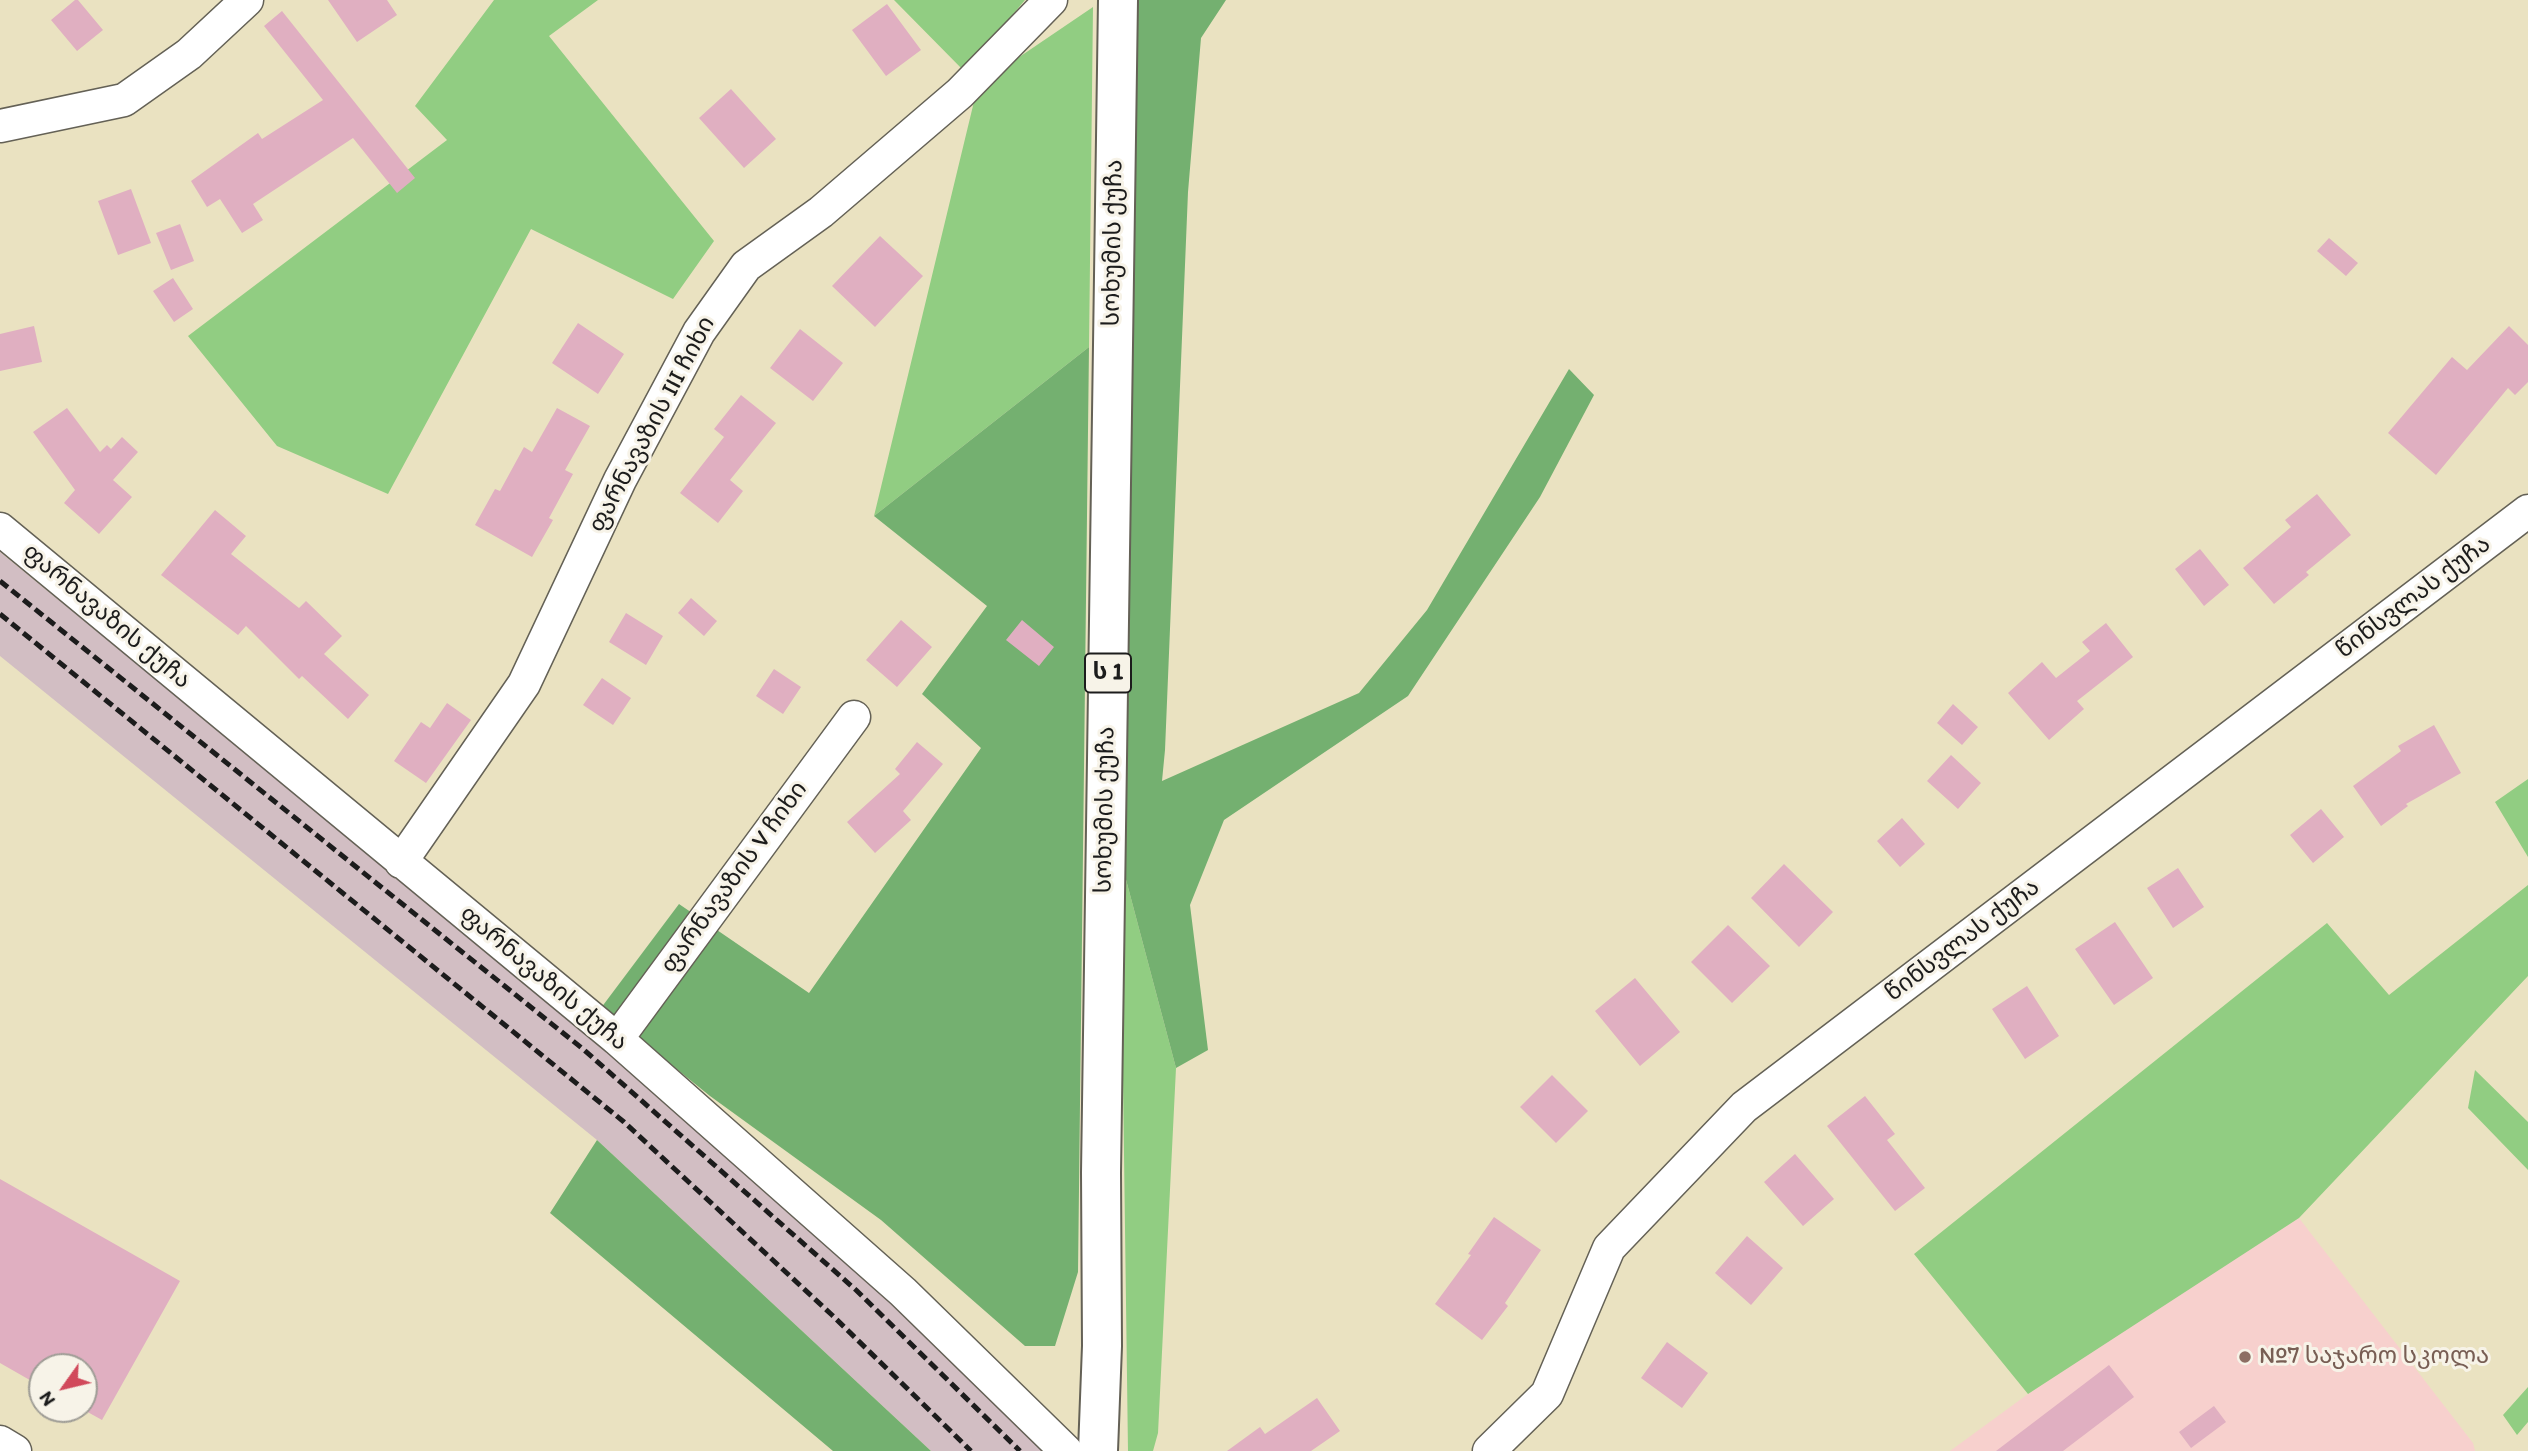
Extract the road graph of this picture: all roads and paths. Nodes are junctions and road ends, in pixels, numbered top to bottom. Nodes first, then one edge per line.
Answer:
1 (247, 0) edge
2 (1051, 0) edge
3 (1118, 0) edge
4 (2, 120) edge
5 (2528, 511) edge
6 (0, 529) edge
7 (854, 717) dead end
8 (401, 862) junction
9 (617, 1039) junction
10 (0, 1442) edge
11 (15, 1451) edge
12 (1066, 1451) edge
13 (1098, 1451) edge
14 (1489, 1451) edge

1 - 4 street
2 - 8 street, ფარნავაზის III ჩიხი
3 - 13 highway, სოხუმის ქუჩა / ს 1
5 - 14 street, წინსვლას ქუჩა
6 - 8 street, ფარნავაზის ქუჩა
7 - 9 street, ფარნავაზის V ჩიხი
8 - 9 street, ფარნავაზის ქუჩა
9 - 12 street, ფარნავაზის ქუჩა
10 - 11 street

